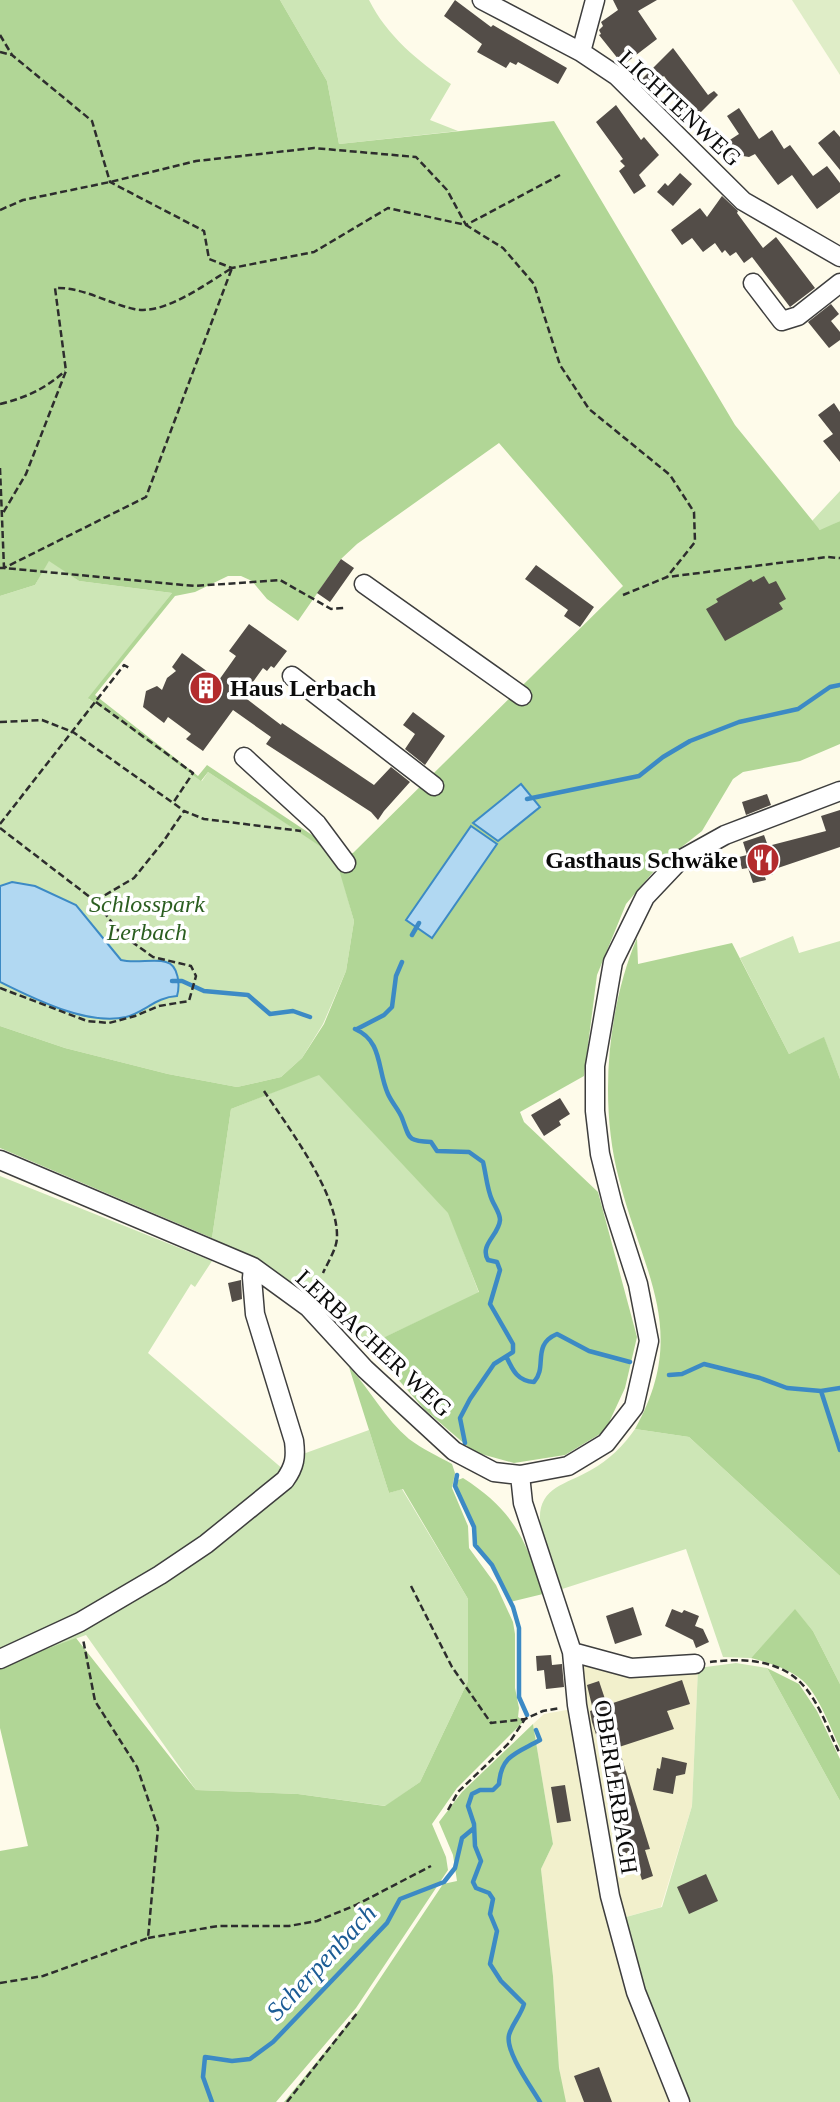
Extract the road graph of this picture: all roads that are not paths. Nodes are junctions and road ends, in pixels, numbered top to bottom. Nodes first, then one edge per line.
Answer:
1 (482, 0) edge
2 (595, 0) edge
3 (581, 52) junction
4 (840, 257) edge
5 (753, 283) dead end
6 (840, 284) edge
7 (364, 583) dead end
8 (292, 676) dead end
9 (522, 696) dead end
10 (244, 757) dead end
11 (434, 786) dead end
12 (840, 791) edge
13 (346, 863) dead end
14 (0, 1160) edge
15 (253, 1268) junction
16 (520, 1475) junction
17 (572, 1652) junction
18 (0, 1659) edge
19 (695, 1664) road end
20 (680, 2102) edge

1 - 3 street, LICHTENWEG
2 - 3 street
3 - 4 street, LICHTENWEG
5 - 6 street
7 - 9 street
8 - 11 street
10 - 13 street
12 - 16 street
14 - 15 street, LERBACHER WEG
15 - 16 street, LERBACHER WEG
15 - 18 street
16 - 17 street, OBERLERBACH
17 - 19 street
17 - 20 street, OBERLERBACH

